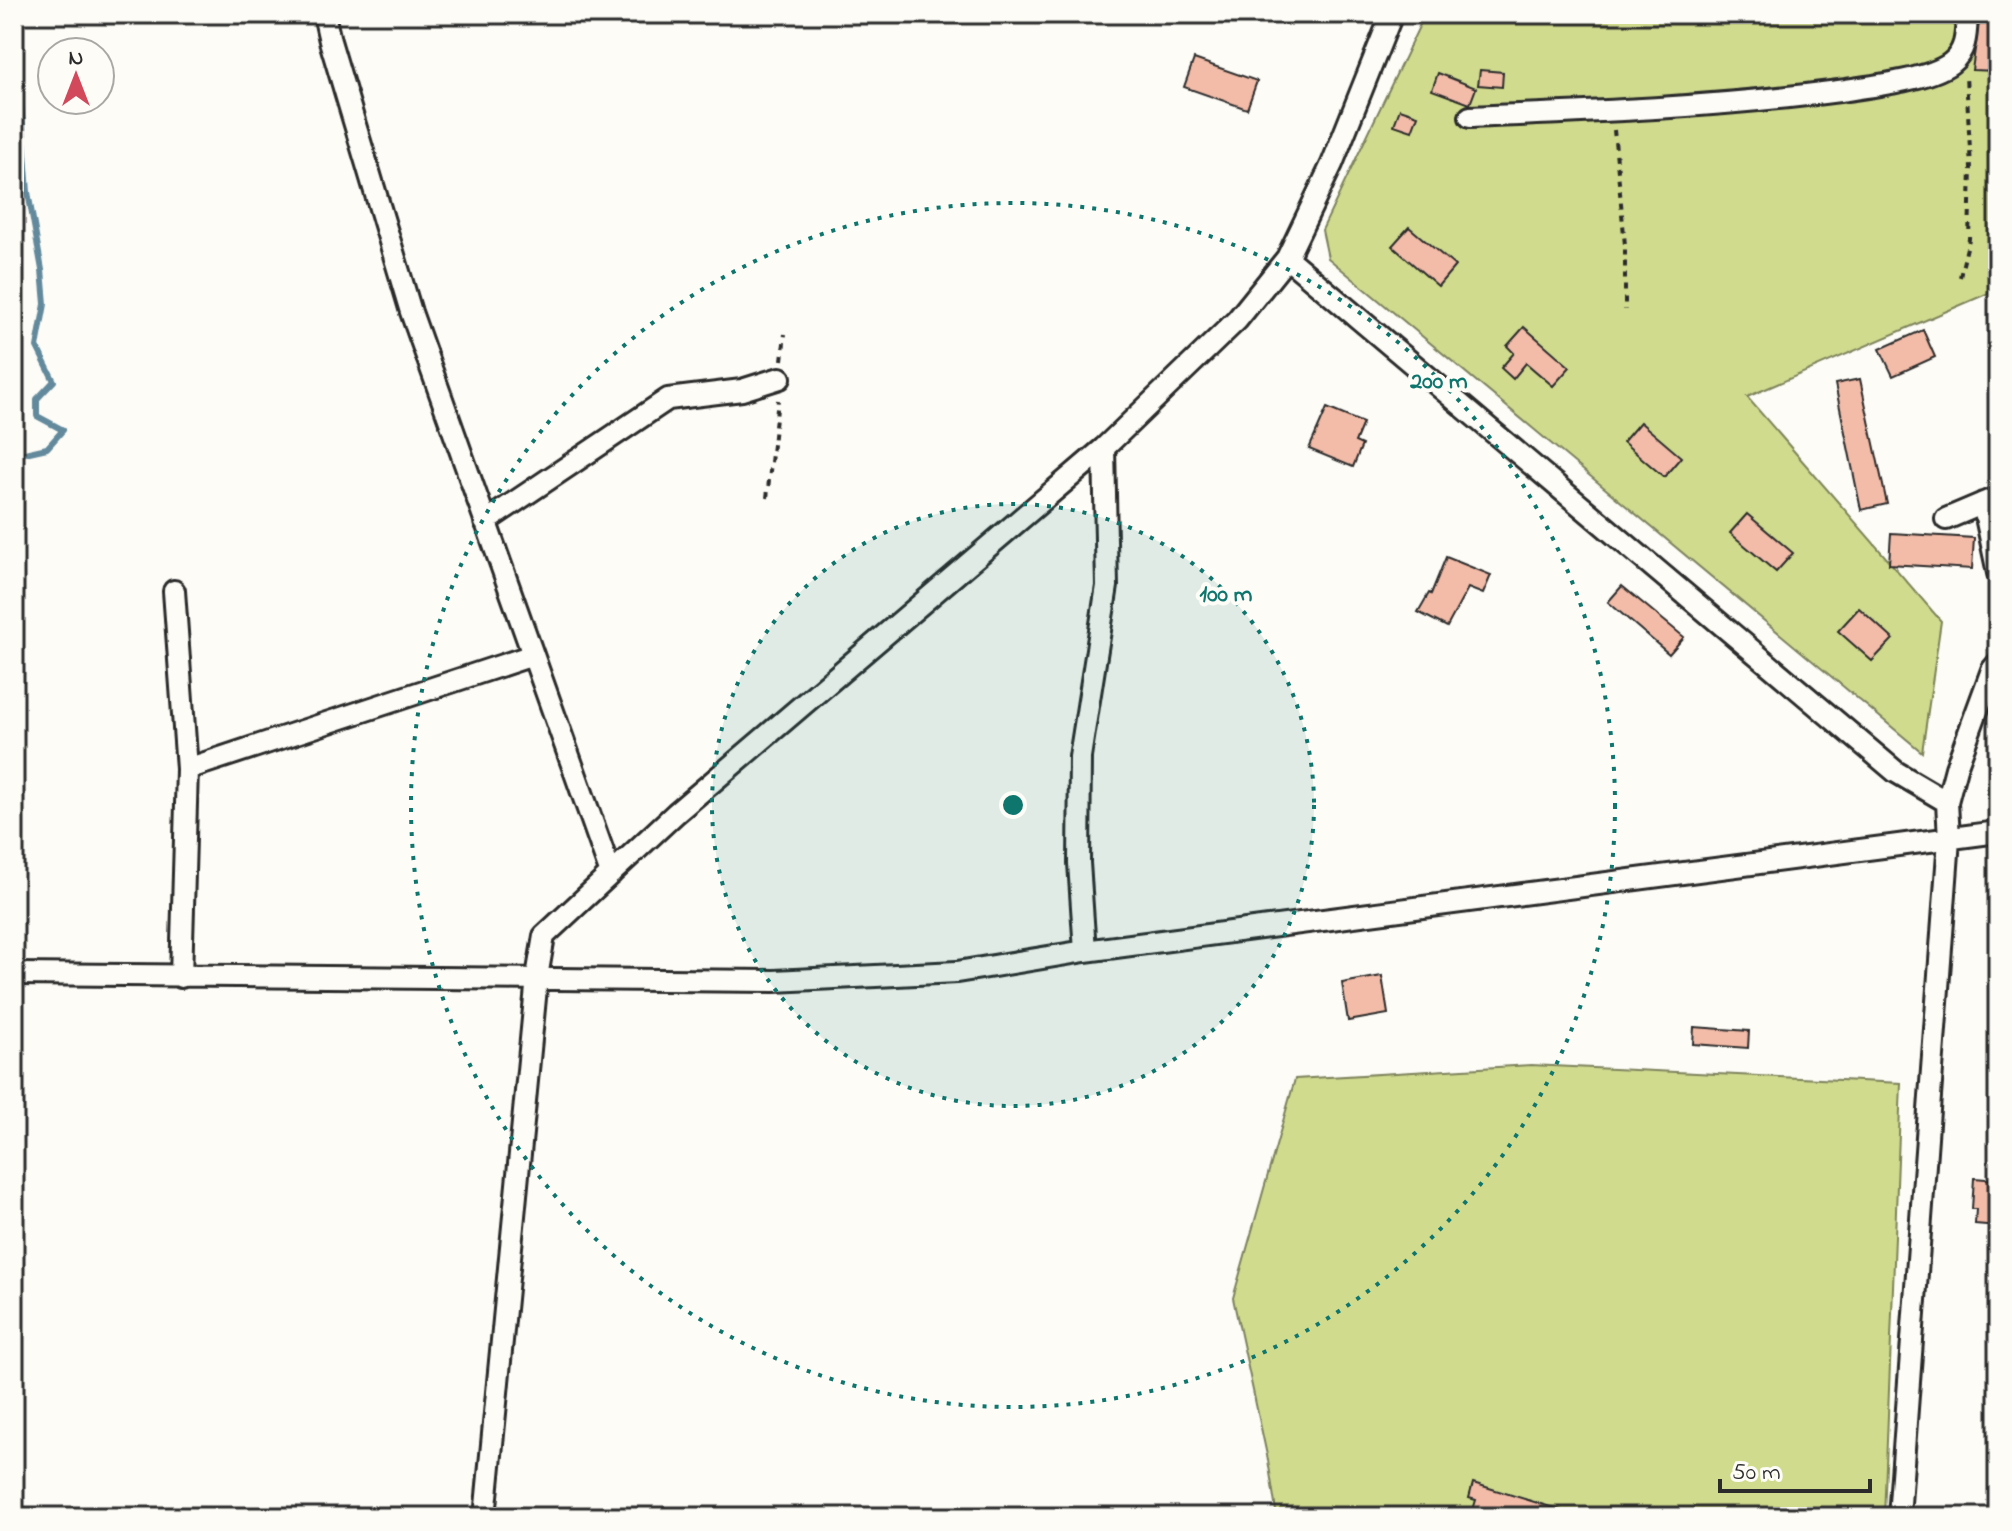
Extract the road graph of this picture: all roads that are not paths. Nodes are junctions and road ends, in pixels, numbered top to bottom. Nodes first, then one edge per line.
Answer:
1 (324, 14) edge
2 (1392, 14) edge
3 (1967, 14) edge
4 (1470, 117) dead end
5 (1287, 258) junction
6 (780, 378) road end
7 (1104, 448) junction
8 (1990, 500) edge
9 (1946, 519) dead end
10 (485, 522) junction
11 (1998, 573) edge
12 (174, 591) dead end
13 (533, 655) junction
14 (1998, 663) edge
15 (187, 769) junction
16 (1947, 802) junction
17 (1998, 832) edge
18 (1949, 839) junction
19 (611, 874) junction
20 (1085, 951) junction
21 (14, 974) edge
22 (181, 977) junction
23 (537, 977) junction
24 (485, 1517) edge
25 (1899, 1517) edge

1 - 10 street
2 - 5 street
3 - 4 street
5 - 7 street
5 - 16 street
6 - 10 street
7 - 19 street
7 - 20 street
8 - 9 street
8 - 11 street
10 - 13 street
12 - 15 street
13 - 15 street
13 - 19 street
14 - 16 street
15 - 22 street
16 - 18 street
17 - 18 street
18 - 20 street
18 - 25 street
19 - 23 street
20 - 23 street
21 - 22 street
22 - 23 street
23 - 24 street

